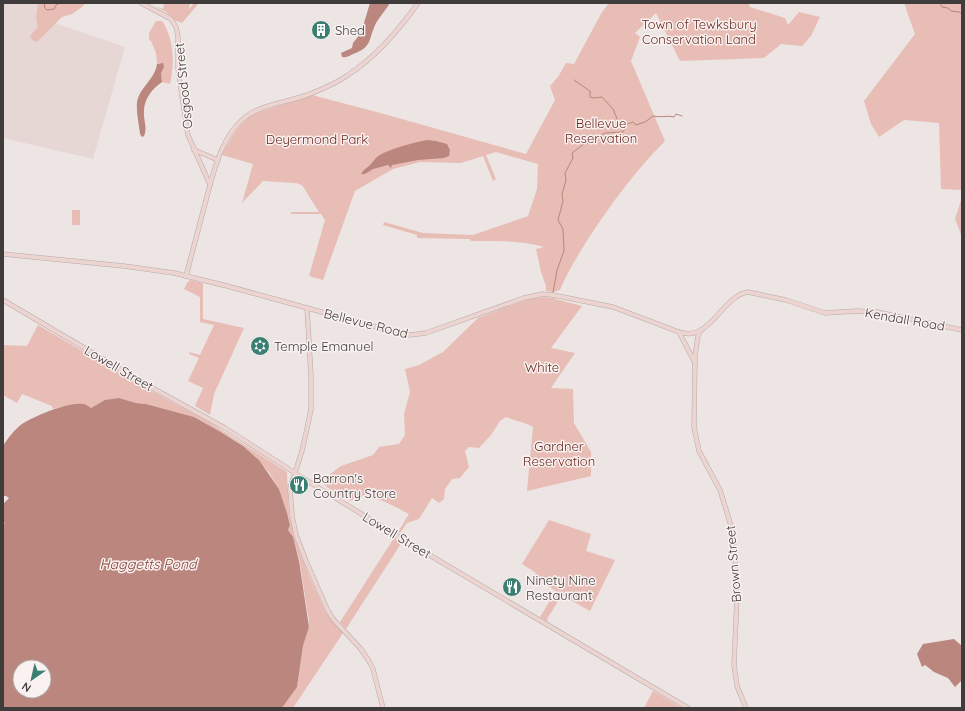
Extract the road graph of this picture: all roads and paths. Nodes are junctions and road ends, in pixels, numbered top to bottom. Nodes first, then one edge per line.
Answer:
1 (141, 3) edge
2 (418, 3) edge
3 (194, 150) junction
4 (218, 160) junction
5 (210, 185) junction
6 (3, 254) edge
7 (186, 276) junction
8 (3, 300) edge
9 (307, 308) junction
10 (702, 330) junction
11 (962, 330) edge
12 (679, 332) junction
13 (695, 364) junction
14 (295, 473) junction
15 (384, 708) edge
16 (688, 708) edge
17 (746, 708) edge

1 - 3 street, Osgood Street
2 - 4 street
3 - 4 street
3 - 5 street, Osgood Street
4 - 5 street
5 - 7 street
6 - 7 street, Bellevue Road
7 - 9 street, Bellevue Road
8 - 14 street, Lowell Street
9 - 12 street, Bellevue Road
9 - 14 street
10 - 11 street, Kendall Road
10 - 12 street, Bellevue Road
10 - 13 street, Brown Street
12 - 13 street
13 - 17 street, Brown Street
14 - 15 street
14 - 16 street, Lowell Street

